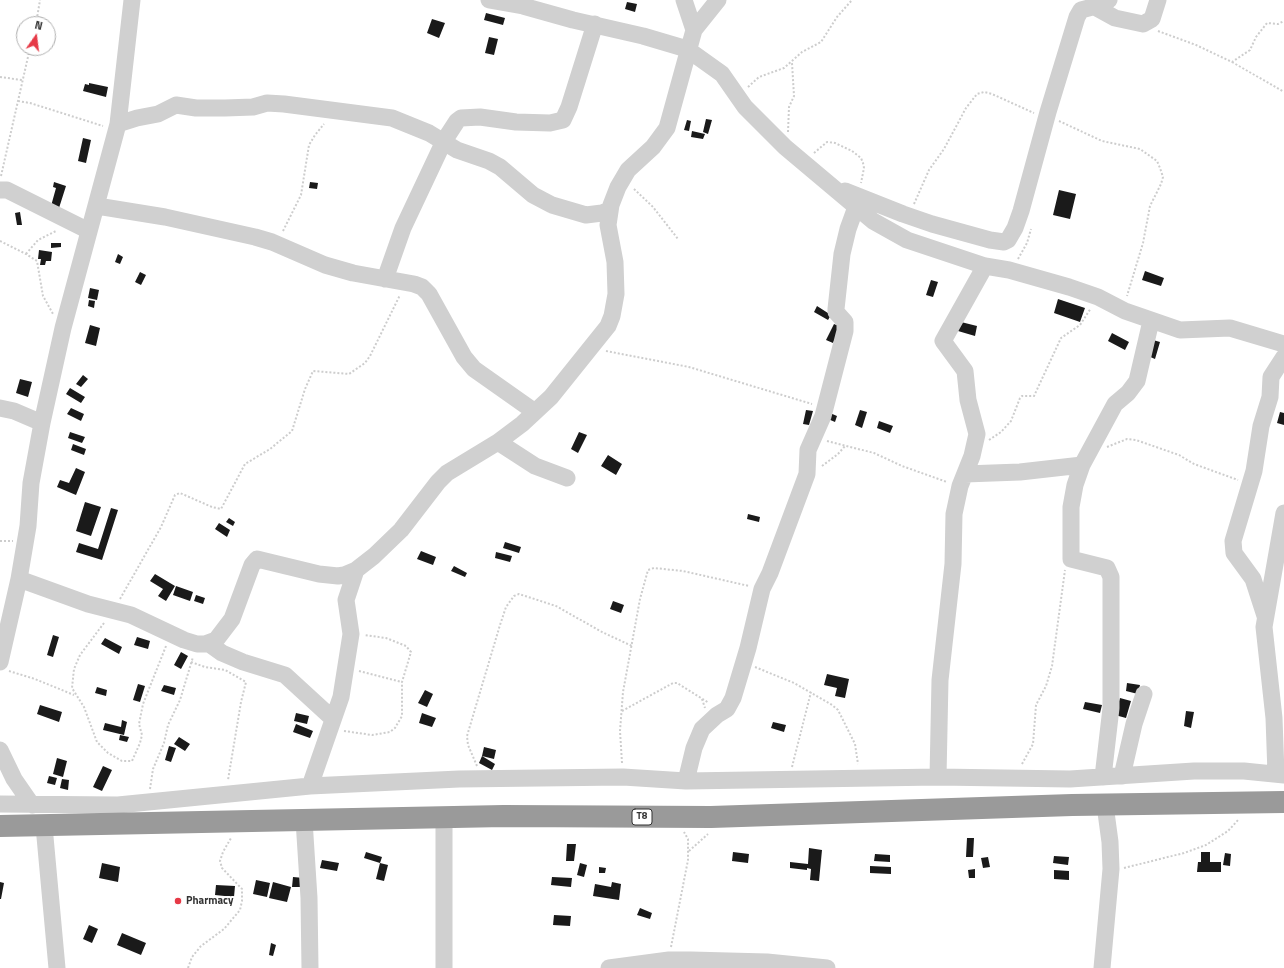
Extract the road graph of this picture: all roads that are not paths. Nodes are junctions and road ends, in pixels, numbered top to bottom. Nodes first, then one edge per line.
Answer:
1 (132, 0) edge
2 (489, 0) edge
3 (684, 0) edge
4 (718, 0) edge
5 (1158, 0) edge
6 (1102, 3) edge
7 (595, 24) junction
8 (694, 30) junction
9 (687, 49) junction
10 (117, 127) junction
11 (444, 141) junction
12 (0, 190) edge
13 (857, 201) junction
14 (97, 206) junction
15 (610, 210) junction
16 (89, 232) junction
17 (985, 266) junction
18 (386, 279) junction
19 (1151, 321) junction
20 (1284, 344) edge
21 (1284, 357) edge
22 (0, 408) edge
23 (535, 412) junction
24 (42, 423) junction
25 (498, 442) junction
26 (1085, 459) junction
27 (567, 478) dead end
28 (962, 480) junction
29 (1284, 513) edge
30 (356, 570) junction
31 (19, 579) junction
32 (1265, 616) junction
33 (203, 644) junction
34 (4, 666) edge
35 (1144, 694) dead end
36 (332, 721) junction
37 (0, 750) edge
38 (1280, 774) edge
39 (1122, 776) junction
40 (938, 777) junction
41 (1103, 777) junction
42 (686, 781) junction
43 (310, 786) junction
44 (1284, 802) edge
45 (0, 804) edge
46 (32, 805) junction
47 (1105, 805) junction
48 (444, 817) junction
49 (304, 820) junction
50 (0, 826) edge
51 (44, 826) junction
52 (57, 968) edge
53 (309, 968) edge
54 (444, 968) edge
55 (609, 968) edge
56 (827, 968) edge
57 (1102, 968) edge

1 - 10 street
2 - 7 street
3 - 8 street
4 - 8 street
5 - 6 street
6 - 13 street
7 - 9 street
7 - 11 street
8 - 9 street
9 - 13 street
9 - 15 street
10 - 11 street
10 - 14 street
11 - 15 street
11 - 18 street
12 - 16 street
13 - 17 street
13 - 42 street
14 - 16 street
14 - 18 street
15 - 23 street
16 - 24 street
17 - 19 street
17 - 28 street
18 - 23 street
19 - 20 street
19 - 26 street
21 - 32 street
22 - 24 street
23 - 25 street
24 - 31 street
25 - 27 street
25 - 30 street
26 - 28 street
26 - 41 street
28 - 40 street
29 - 32 street
30 - 33 street
30 - 36 street
31 - 33 street
31 - 34 street
32 - 38 street
33 - 36 street
35 - 39 street
36 - 43 street
37 - 46 street
38 - 39 street
39 - 41 street
40 - 41 street
40 - 42 street
42 - 43 street
43 - 46 street
44 - 47 highway, T8
45 - 46 street
47 - 48 highway, T8
47 - 57 street
48 - 49 highway, T8
48 - 54 street
49 - 51 highway, T8
49 - 53 street
50 - 51 highway, T8
51 - 52 street
55 - 56 street

